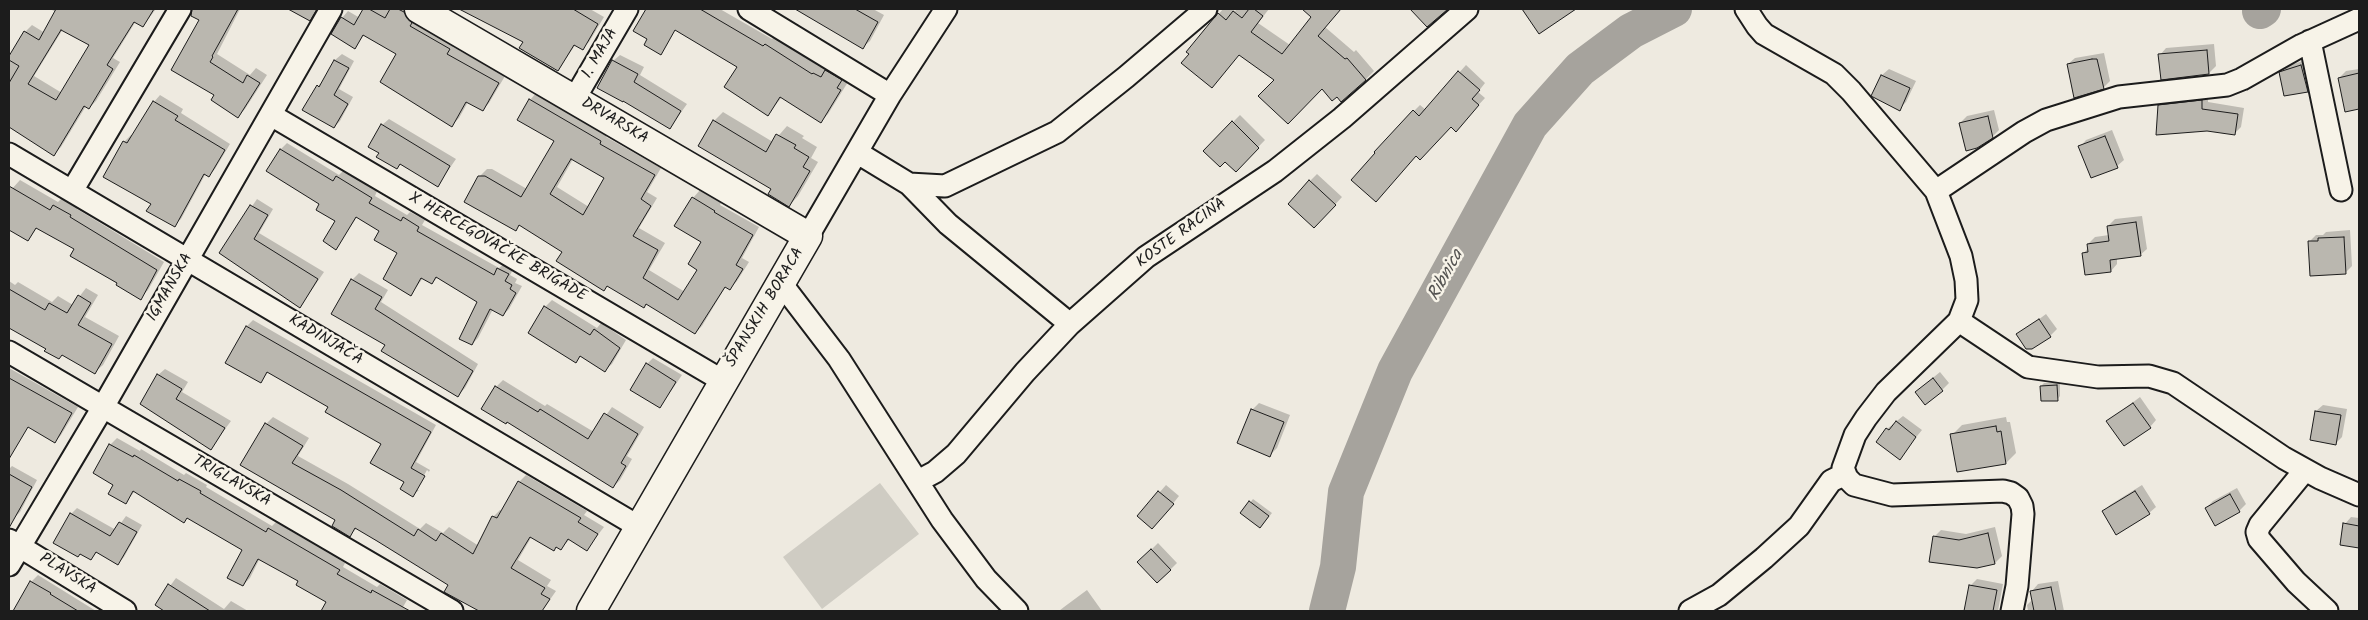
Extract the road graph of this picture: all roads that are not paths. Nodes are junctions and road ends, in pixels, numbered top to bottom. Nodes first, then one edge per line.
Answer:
1 (180, 9) edge
2 (331, 9) edge
3 (419, 9) edge
4 (627, 9) edge
5 (749, 9) edge
6 (946, 9) edge
7 (1206, 9) edge
8 (1467, 9) edge
9 (1746, 9) edge
10 (2359, 19) edge
11 (2310, 41) junction
12 (890, 95) junction
13 (575, 98) junction
14 (270, 115) junction
15 (858, 153) junction
16 (9, 154) edge
17 (909, 184) junction
18 (2340, 190) dead end
19 (72, 191) junction
20 (1936, 191) junction
21 (808, 236) junction
22 (187, 259) junction
23 (781, 283) junction
24 (1959, 320) junction
25 (1070, 324) junction
26 (9, 352) edge
27 (723, 381) junction
28 (103, 407) junction
29 (2305, 470) junction
30 (1845, 474) junction
31 (918, 481) junction
32 (2359, 495) edge
33 (641, 528) junction
34 (14, 543) edge
35 (9, 565) edge
36 (125, 611) edge
37 (452, 611) edge
38 (591, 611) edge
39 (1017, 611) edge
40 (1690, 611) edge
41 (2012, 611) edge
42 (2327, 611) edge

1 - 19 street
2 - 14 street, IGMANSKA
3 - 13 main road, DRVARSKA
4 - 13 street, 1. MAJA
5 - 12 street
6 - 12 street, ŠPANSKIH BORACA
7 - 17 street
8 - 25 street, KOSTE RACINA
9 - 20 street
10 - 11 street
11 - 18 street
11 - 20 street
12 - 15 street, ŠPANSKIH BORACA
13 - 21 main road, DRVARSKA
14 - 22 street, IGMANSKA
14 - 27 street, X HERCEGOVAČKE BRIGADE
15 - 17 street
15 - 21 street, ŠPANSKIH BORACA
16 - 19 street, KADINJAČA
17 - 25 street
19 - 22 street, KADINJAČA
20 - 24 street
21 - 23 main road, ŠPANSKIH BORACA
22 - 28 street, IGMANSKA
22 - 33 street, KADINJAČA
23 - 27 main road, ŠPANSKIH BORACA
23 - 31 street
24 - 29 street
24 - 30 street
25 - 31 street, KOSTE RACINA
26 - 28 street, TRIGLAVSKA
27 - 33 main road, ŠPANSKIH BORACA
28 - 34 street, IGMANSKA
28 - 37 street, TRIGLAVSKA
29 - 32 street
29 - 42 street
30 - 40 street
30 - 41 street
31 - 39 street
33 - 38 main road, ŠPANSKIH BORACA
34 - 35 street, IGMANSKA
34 - 36 street, PLAVSKA

